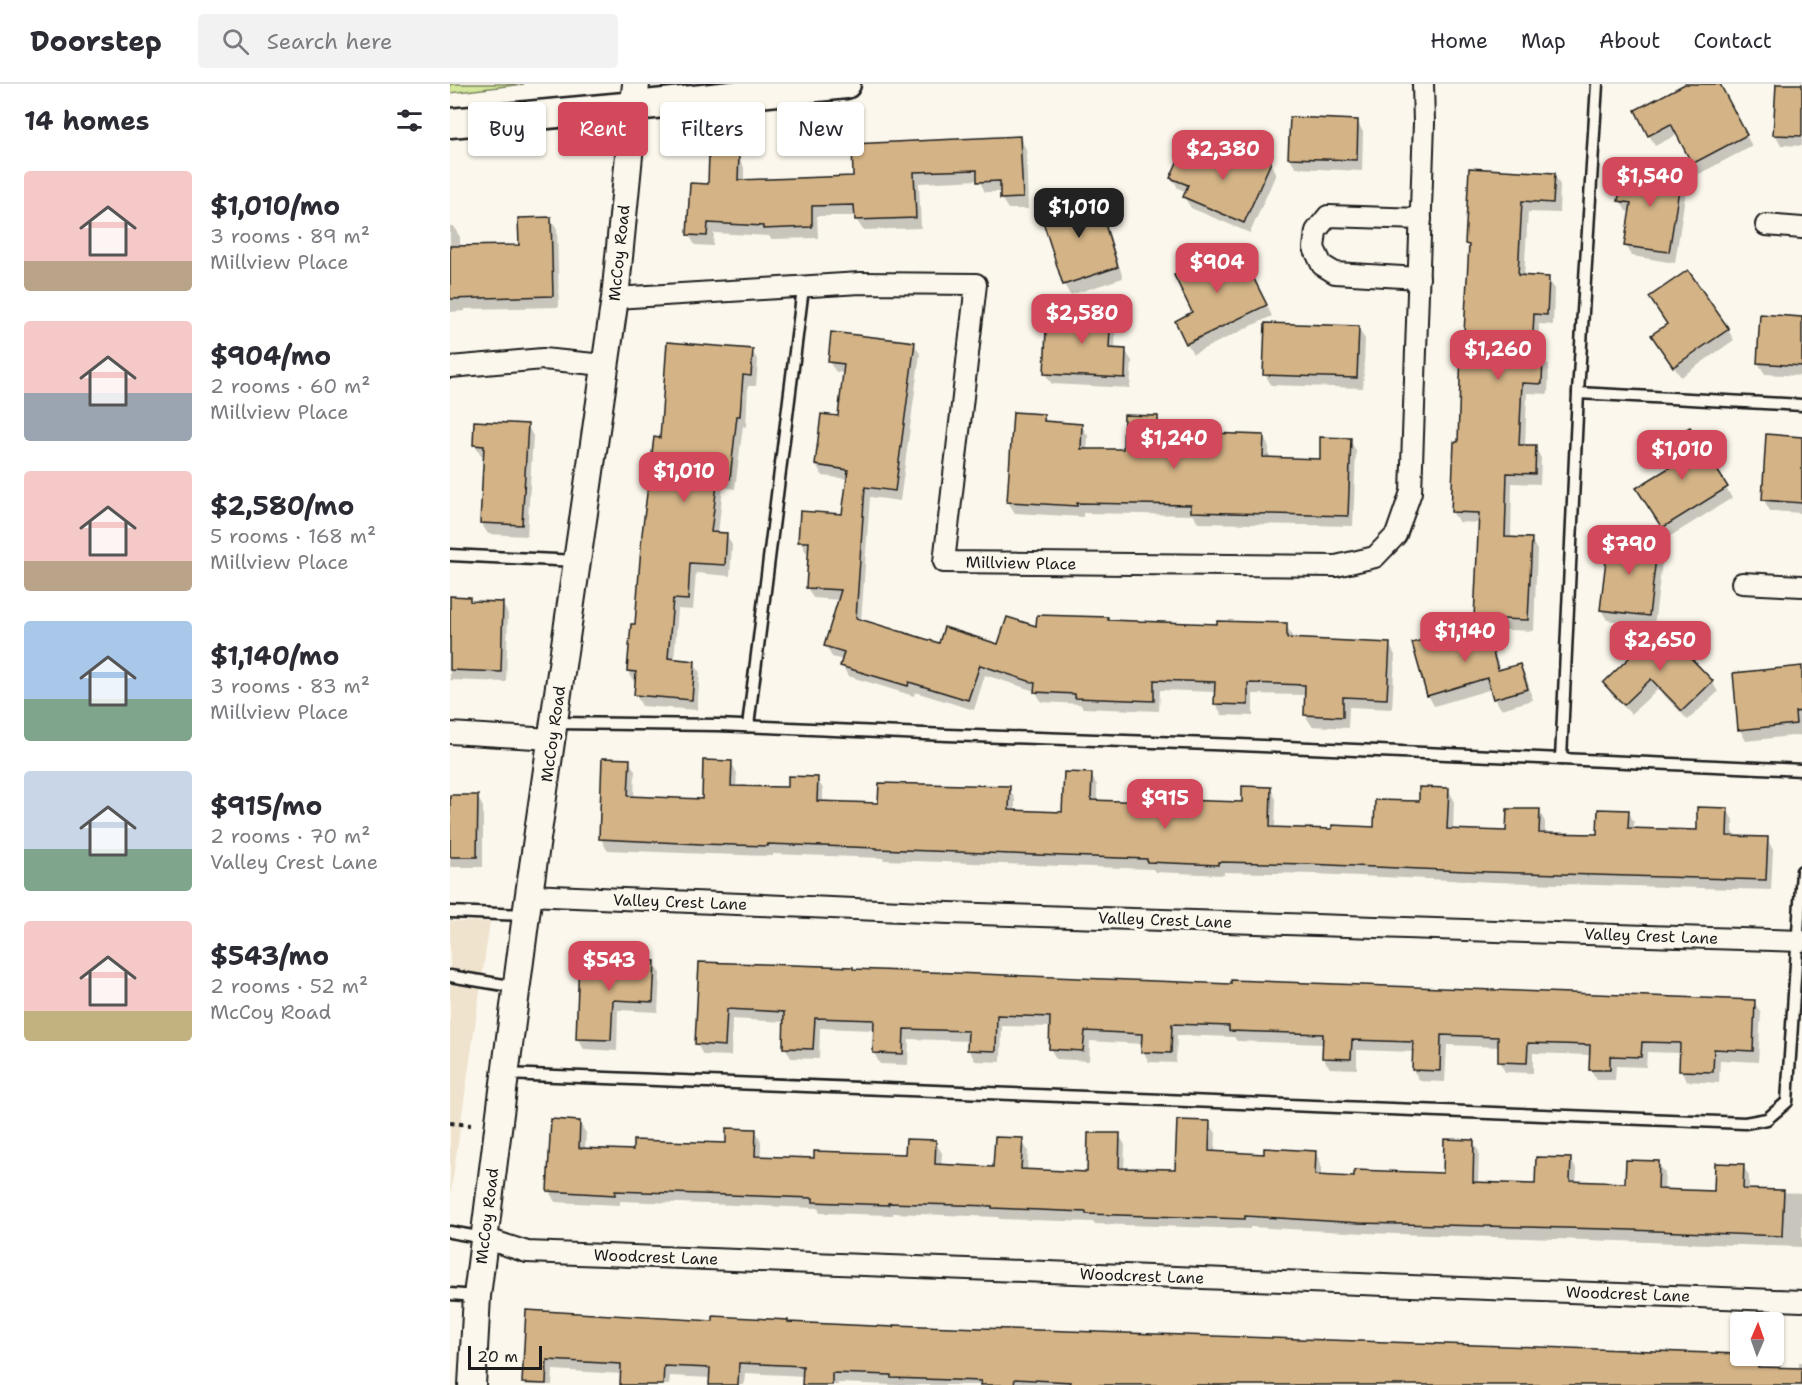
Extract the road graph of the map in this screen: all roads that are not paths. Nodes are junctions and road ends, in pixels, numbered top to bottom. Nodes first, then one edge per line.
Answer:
1 (846, 84) edge
2 (1423, 84) edge
3 (1597, 84) edge
4 (636, 95) edge
5 (450, 123) edge
6 (1421, 219) junction
7 (1766, 225) dead end
8 (1802, 228) edge
9 (1419, 278) junction
10 (803, 288) junction
11 (615, 298) junction
12 (604, 365) junction
13 (450, 368) edge
14 (1578, 393) junction
15 (1802, 405) edge
16 (450, 555) edge
17 (578, 561) junction
18 (1742, 583) dead end
19 (1802, 586) edge
20 (748, 726) junction
21 (553, 731) junction
22 (450, 733) edge
23 (1561, 759) junction
24 (1802, 771) edge
25 (1802, 871) edge
26 (527, 905) junction
27 (450, 912) edge
28 (1800, 941) edge
29 (450, 976) edge
30 (516, 987) junction
31 (505, 1074) junction
32 (450, 1232) edge
33 (484, 1238) junction
34 (450, 1294) edge
35 (477, 1296) junction
36 (1802, 1301) edge
37 (472, 1385) edge

1 - 4 main road
2 - 6 street, Millview Place
3 - 14 lane
4 - 5 main road
4 - 11 street, McCoy Road
6 - 9 street, Millview Place
6 - 9 street
7 - 8 street
9 - 10 street, Millview Place
10 - 11 street, Millview Place
10 - 20 lane
11 - 12 street, McCoy Road
12 - 13 street
12 - 17 street, McCoy Road
14 - 15 lane
14 - 23 lane
16 - 17 lane
17 - 21 street, McCoy Road
18 - 19 street
20 - 21 lane
20 - 23 lane
21 - 22 street
21 - 26 street, McCoy Road
23 - 24 lane
25 - 28 lane
26 - 27 lane
26 - 28 street, Valley Crest Lane
26 - 30 street, McCoy Road
28 - 31 lane
29 - 30 lane
30 - 31 street, McCoy Road
31 - 33 street, McCoy Road
32 - 33 lane
33 - 35 street, McCoy Road
33 - 36 street, Woodcrest Lane
34 - 35 lane
35 - 37 street, McCoy Road

